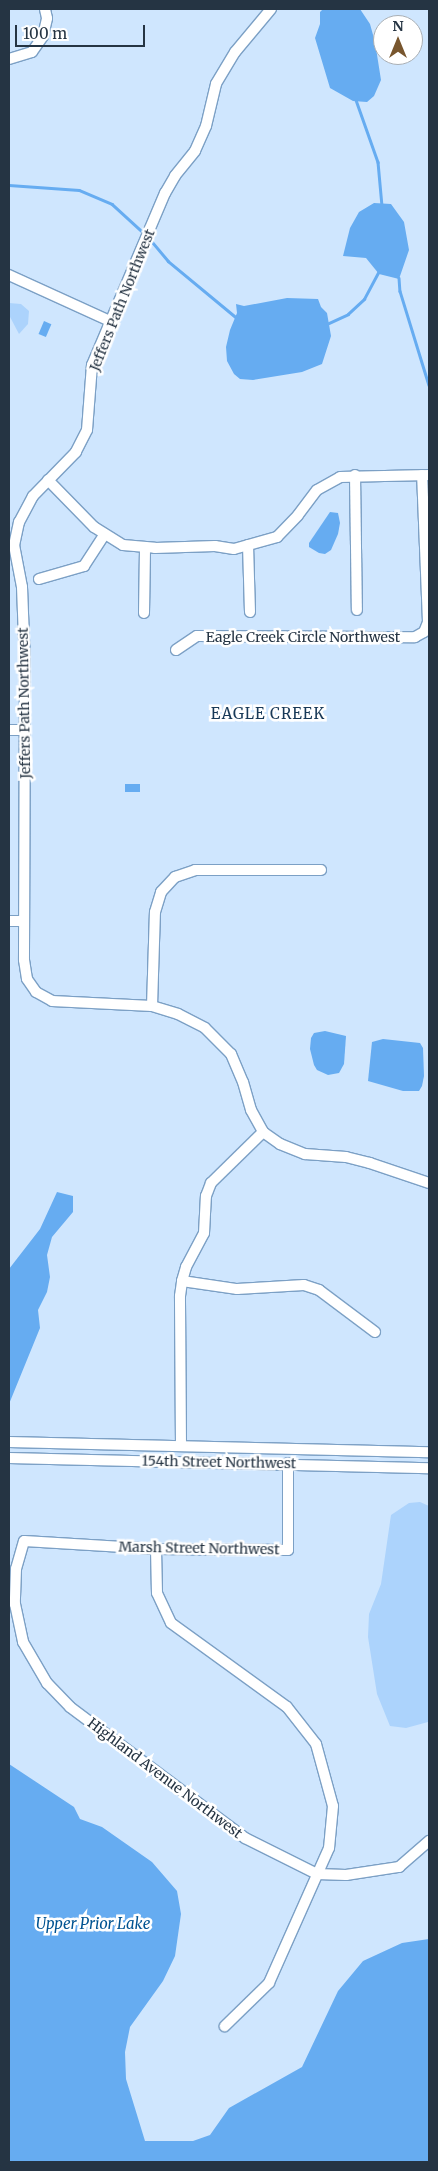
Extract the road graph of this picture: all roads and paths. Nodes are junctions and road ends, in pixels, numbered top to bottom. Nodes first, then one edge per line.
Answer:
1 (46, 9) edge
2 (271, 9) edge
3 (9, 59) edge
4 (9, 275) edge
5 (112, 322) junction
6 (355, 475) junction
7 (426, 475) edge
8 (48, 480) junction
9 (104, 534) junction
10 (248, 545) junction
11 (144, 546) junction
12 (39, 579) dead end
13 (357, 610) dead end
14 (250, 612) dead end
15 (144, 613) dead end
16 (176, 650) dead end
17 (9, 730) edge
18 (25, 730) junction
19 (321, 870) dead end
20 (9, 920) edge
21 (24, 921) junction
22 (152, 1006) junction
23 (263, 1132) junction
24 (429, 1183) edge
25 (182, 1281) junction
26 (375, 1332) dead end
27 (9, 1442) edge
28 (182, 1445) junction
29 (429, 1452) edge
30 (9, 1458) edge
31 (288, 1463) junction
32 (429, 1468) edge
33 (24, 1541) joint
34 (156, 1549) junction
35 (429, 1841) edge
36 (317, 1874) junction
37 (224, 2026) dead end

1 - 3 street
2 - 5 street, Jeffers Path Northwest
4 - 5 street
5 - 8 street, Jeffers Path Northwest
6 - 7 street
6 - 10 street
6 - 13 street
7 - 16 street, Eagle Creek Circle Northwest
8 - 9 street
8 - 18 street, Jeffers Path Northwest
9 - 11 street
9 - 12 street
10 - 11 street
10 - 14 street
11 - 15 street
17 - 18 street
18 - 21 street, Jeffers Path Northwest
19 - 22 street
20 - 21 street
21 - 22 street, Jeffers Path Northwest
22 - 23 street, Jeffers Path Northwest
23 - 24 street, Jeffers Path Northwest
23 - 25 street
25 - 26 street
25 - 28 street
27 - 28 street, 154th Street Northwest
28 - 29 street, 154th Street Northwest
30 - 31 street, 154th Street Northwest
31 - 32 street, 154th Street Northwest
31 - 34 street, Marsh Street Northwest
33 - 34 street, Marsh Street Northwest
33 - 36 street, Highland Avenue Northwest
34 - 36 street
35 - 36 street, Highland Avenue Northwest
36 - 37 street

